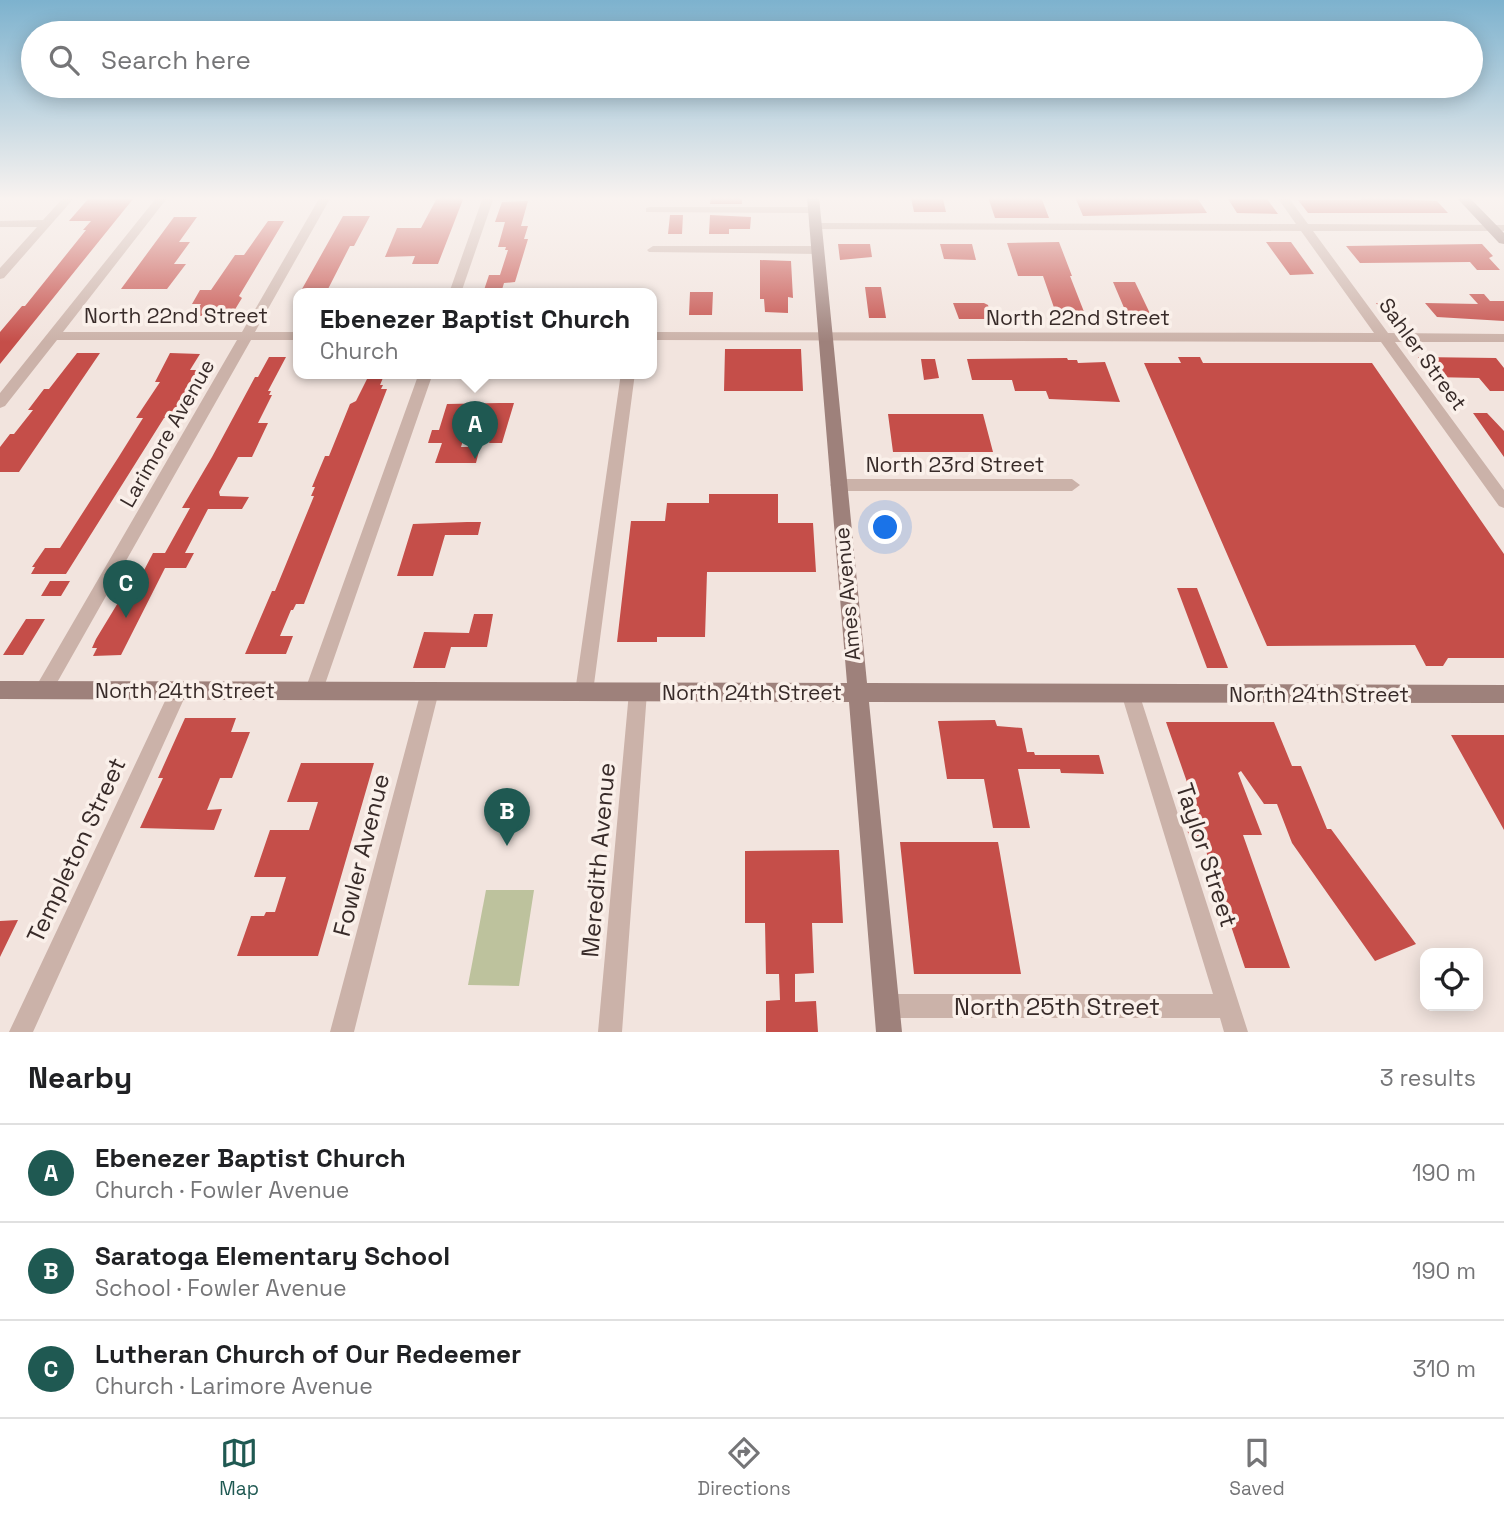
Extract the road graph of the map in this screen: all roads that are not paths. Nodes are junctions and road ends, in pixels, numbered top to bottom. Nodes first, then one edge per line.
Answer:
1 (27, 245) edge
2 (125, 245) edge
3 (298, 245) edge
4 (472, 245) edge
5 (817, 245) edge
6 (1317, 245) edge
7 (653, 250) dead end
8 (818, 250) junction
9 (0, 275) edge
10 (457, 288) edge
11 (247, 335) junction
12 (53, 336) junction
13 (293, 336) edge
14 (657, 336) edge
15 (825, 337) junction
16 (1385, 338) junction
17 (1504, 338) edge
18 (424, 379) edge
19 (627, 379) edge
20 (0, 403) edge
21 (838, 485) junction
22 (1072, 485) dead end
23 (1498, 486) edge
24 (1504, 502) edge
25 (0, 690) edge
26 (44, 690) junction
27 (179, 690) junction
28 (314, 690) junction
29 (430, 691) junction
30 (584, 692) junction
31 (638, 692) junction
32 (856, 692) junction
33 (1130, 693) junction
34 (1504, 694) edge
35 (887, 1006) junction
36 (1228, 1006) junction
37 (21, 1032) edge
38 (342, 1032) edge
39 (610, 1032) edge
40 (889, 1032) edge
41 (1236, 1032) edge

1 - 9 street
2 - 12 street
3 - 11 street, Larimore Avenue
4 - 10 street
5 - 8 main road, Ames Avenue
6 - 16 street, Sahler Street
7 - 8 street
8 - 15 main road, Ames Avenue
11 - 12 street, North 22nd Street
11 - 13 street, North 22nd Street
11 - 26 street, Larimore Avenue
12 - 20 street
14 - 15 street, North 22nd Street
15 - 16 street, North 22nd Street
15 - 21 main road, Ames Avenue
16 - 17 street, North 22nd Street
16 - 23 street, Sahler Street
18 - 28 street
19 - 30 street
21 - 22 street, North 23rd Street
21 - 32 main road, Ames Avenue
23 - 24 street, Sahler Street
25 - 26 main road, North 24th Street
26 - 27 main road, North 24th Street
27 - 28 main road, North 24th Street
27 - 37 street, Templeton Street
28 - 29 main road, North 24th Street
29 - 30 main road, North 24th Street
29 - 38 street, Fowler Avenue
30 - 31 main road, North 24th Street
31 - 32 main road, North 24th Street
31 - 39 street, Meredith Avenue
32 - 33 main road, North 24th Street
32 - 35 main road, Ames Avenue
33 - 34 main road, North 24th Street
33 - 36 street, Taylor Street
35 - 36 street, North 25th Street
35 - 40 main road, Ames Avenue
36 - 41 street, Taylor Street

